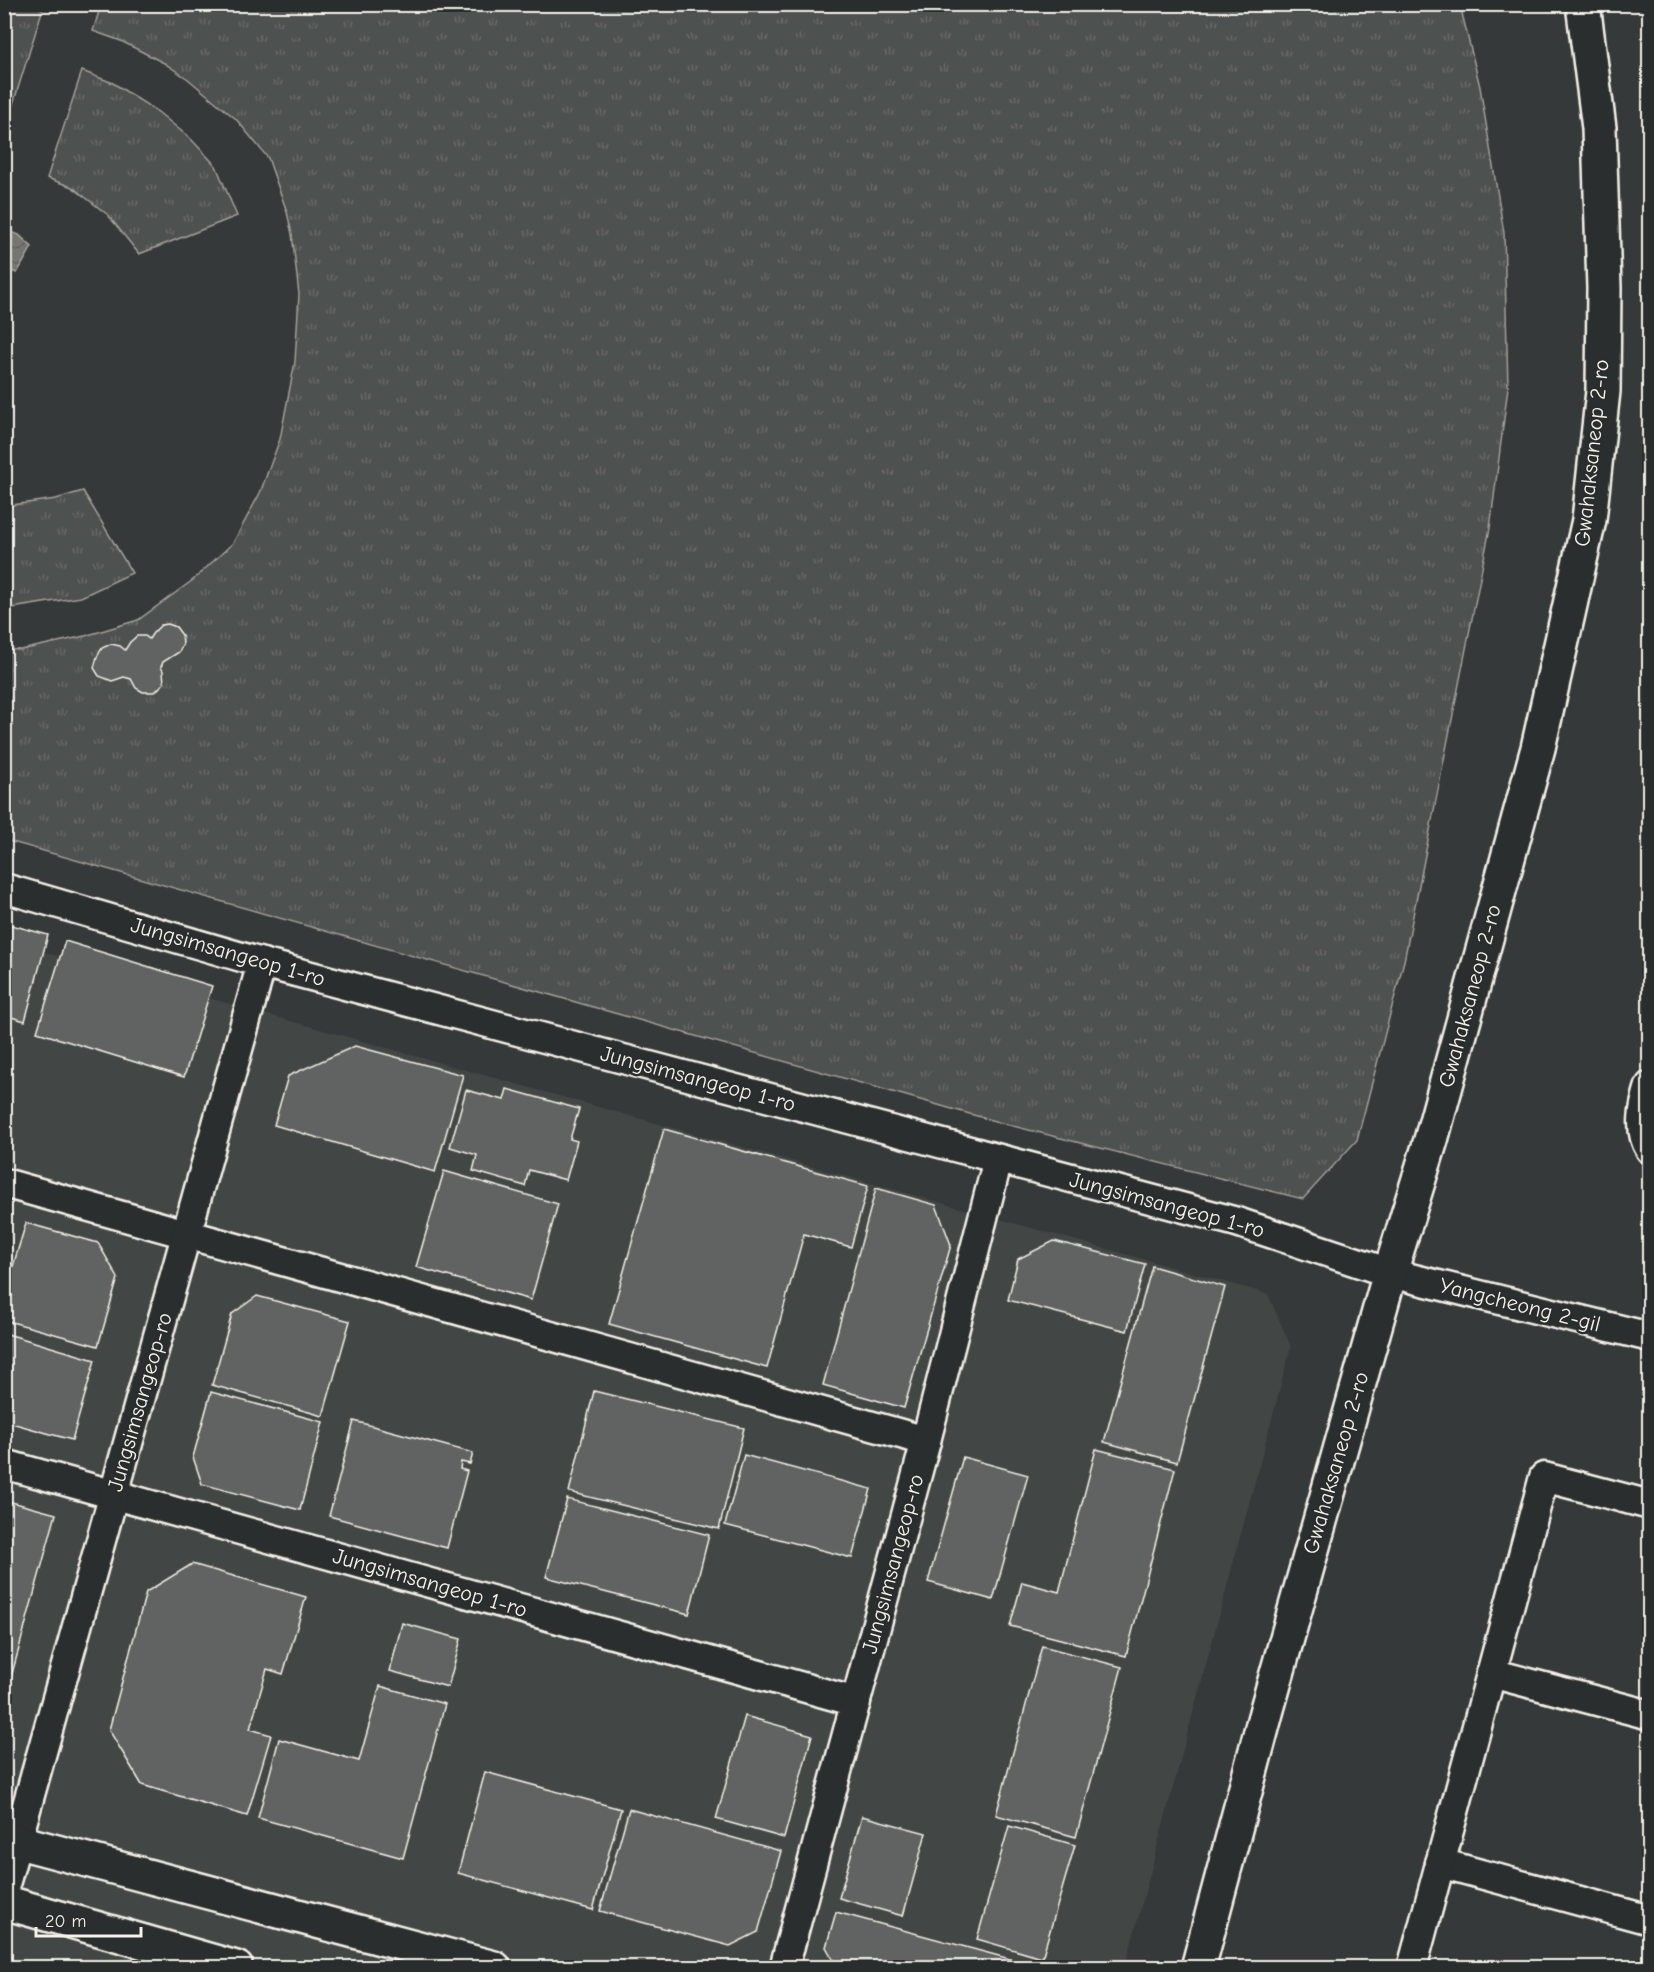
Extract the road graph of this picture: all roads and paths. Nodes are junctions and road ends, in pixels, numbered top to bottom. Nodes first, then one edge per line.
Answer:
1 (1583, 4) edge
2 (4, 888) edge
3 (262, 963) junction
4 (1650, 1086) edge
5 (1650, 1149) edge
6 (998, 1159) junction
7 (4, 1183) edge
8 (187, 1234) junction
9 (1390, 1273) junction
10 (1650, 1337) edge
11 (926, 1441) junction
12 (4, 1464) edge
13 (114, 1494) junction
14 (1650, 1505) edge
15 (1491, 1673) junction
16 (856, 1702) junction
17 (1650, 1715) edge
18 (11, 1840) edge
19 (1440, 1863) junction
20 (4, 1888) edge
21 (4, 1902) edge
22 (1650, 1920) edge
23 (236, 1968) edge
24 (494, 1968) edge
25 (784, 1968) edge
26 (1198, 1968) edge
27 (1412, 1968) edge

1 - 9 street, Gwahaksaneop 2-ro
2 - 3 street, Jungsimsangeop 1-ro
3 - 6 street, Jungsimsangeop 1-ro
3 - 8 street, Jungsimsangeop-ro
4 - 5 street
6 - 9 street, Jungsimsangeop 1-ro
6 - 11 street, Jungsimsangeop-ro
7 - 8 street
8 - 11 street
8 - 13 street, Jungsimsangeop-ro
9 - 10 street, Yangcheong 2-gil
9 - 26 street, Gwahaksaneop 2-ro
11 - 16 street, Jungsimsangeop-ro
12 - 13 street, Jungsimsangeop 1-ro
13 - 16 street, Jungsimsangeop 1-ro
13 - 18 street, Jungsimsangeop-ro
14 - 15 street
15 - 17 street
15 - 19 street
16 - 25 street, Jungsimsangeop-ro
18 - 20 street, Jungsimsangeop-ro
18 - 24 street
19 - 22 street
19 - 27 street
21 - 23 street

